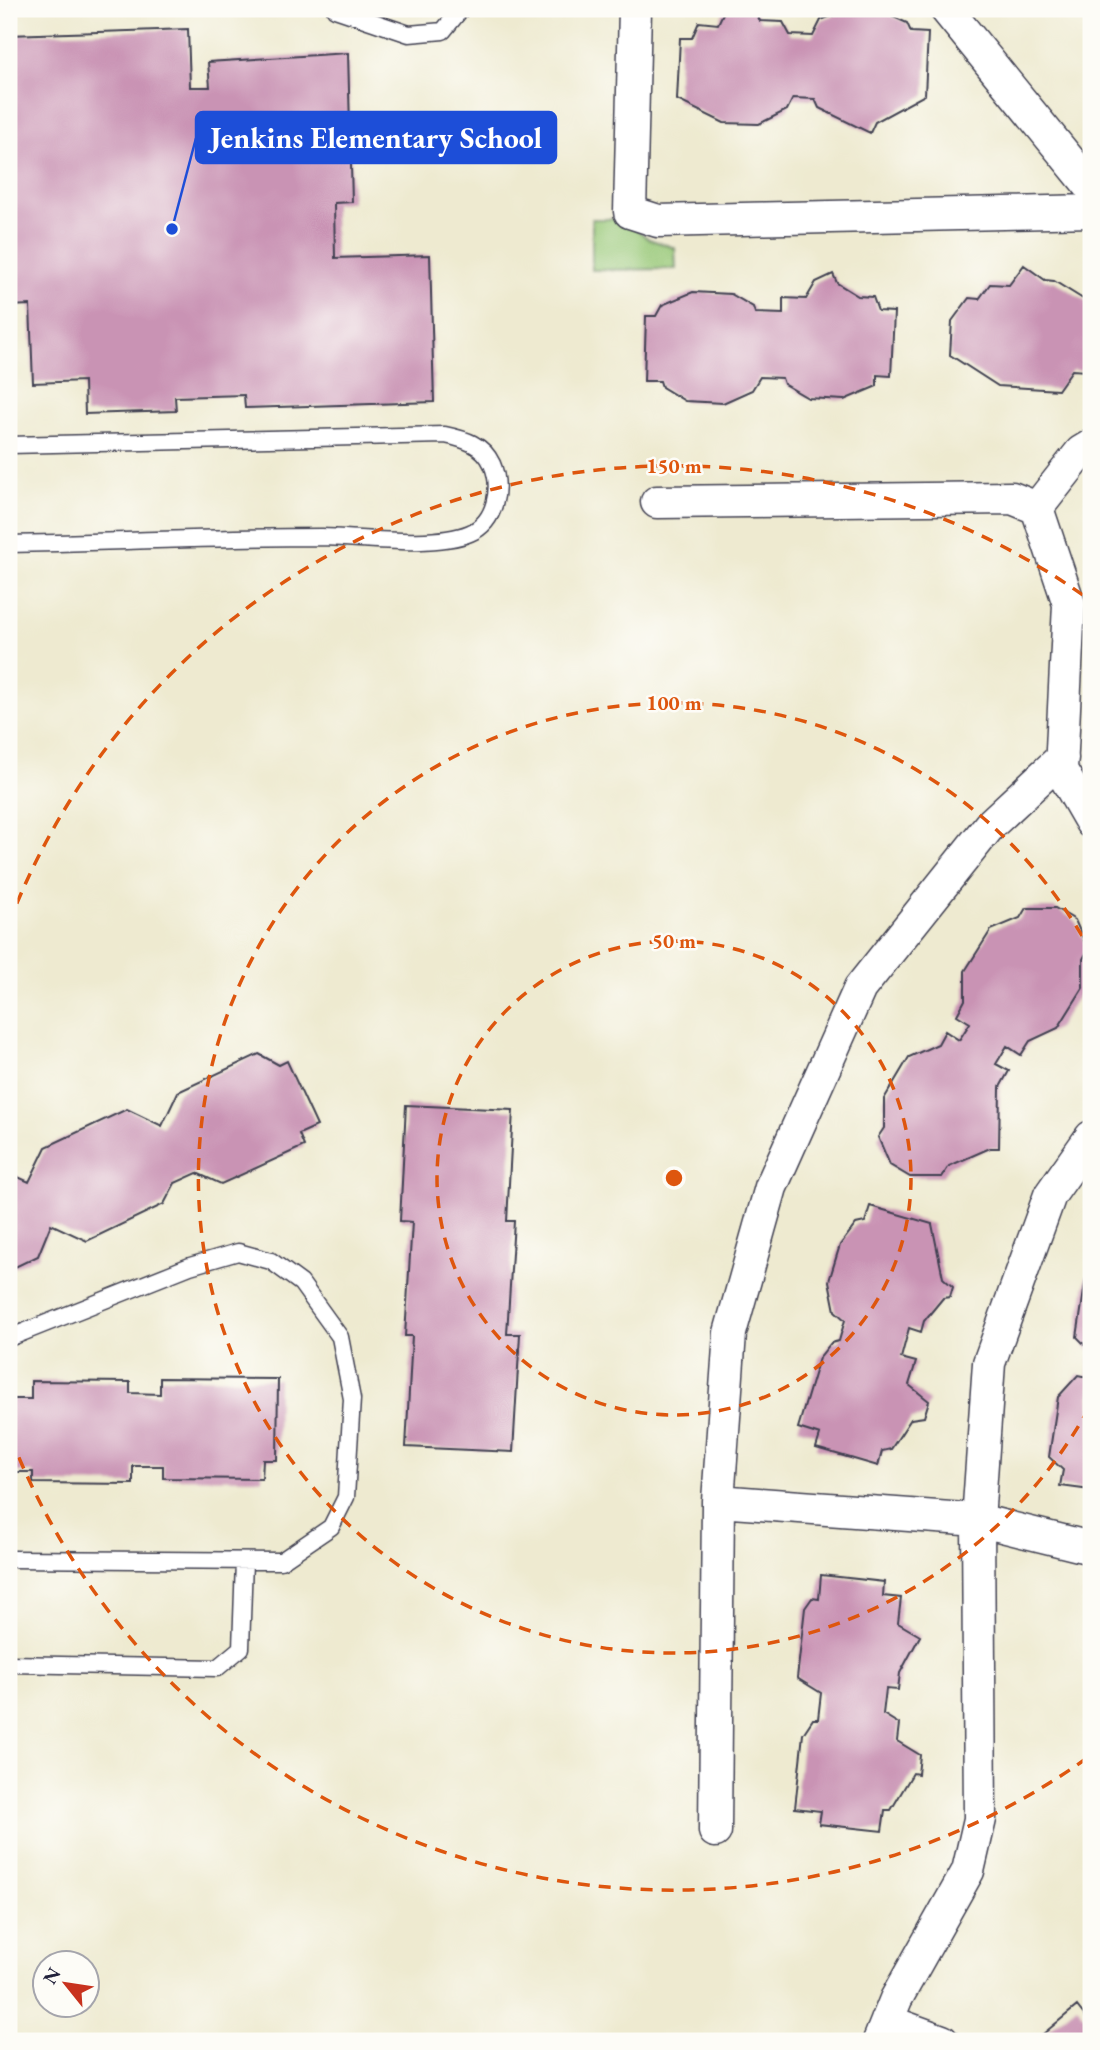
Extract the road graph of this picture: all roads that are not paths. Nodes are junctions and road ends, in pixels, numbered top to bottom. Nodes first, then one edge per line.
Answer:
1 (335, 9) edge
2 (461, 9) edge
3 (635, 9) edge
4 (946, 9) edge
5 (1091, 187) edge
6 (1091, 211) edge
7 (9, 445) edge
8 (1091, 446) edge
9 (657, 502) dead end
10 (1037, 508) junction
11 (9, 544) edge
12 (1062, 758) junction
13 (1091, 822) edge
14 (1091, 1137) edge
15 (9, 1338) edge
16 (718, 1501) junction
17 (978, 1520) junction
18 (1091, 1548) edge
19 (9, 1559) edge
20 (244, 1561) junction
21 (9, 1664) edge
22 (715, 1831) dead end
23 (883, 2031) edge
24 (942, 2041) edge

1 - 2 lane
3 - 6 street
4 - 5 street
7 - 11 lane
8 - 10 street
9 - 10 street
10 - 12 street
12 - 13 street
12 - 16 street
14 - 17 street
15 - 20 lane
16 - 17 street
16 - 22 street
17 - 18 street
17 - 23 street
19 - 20 lane
20 - 21 lane
23 - 24 street

